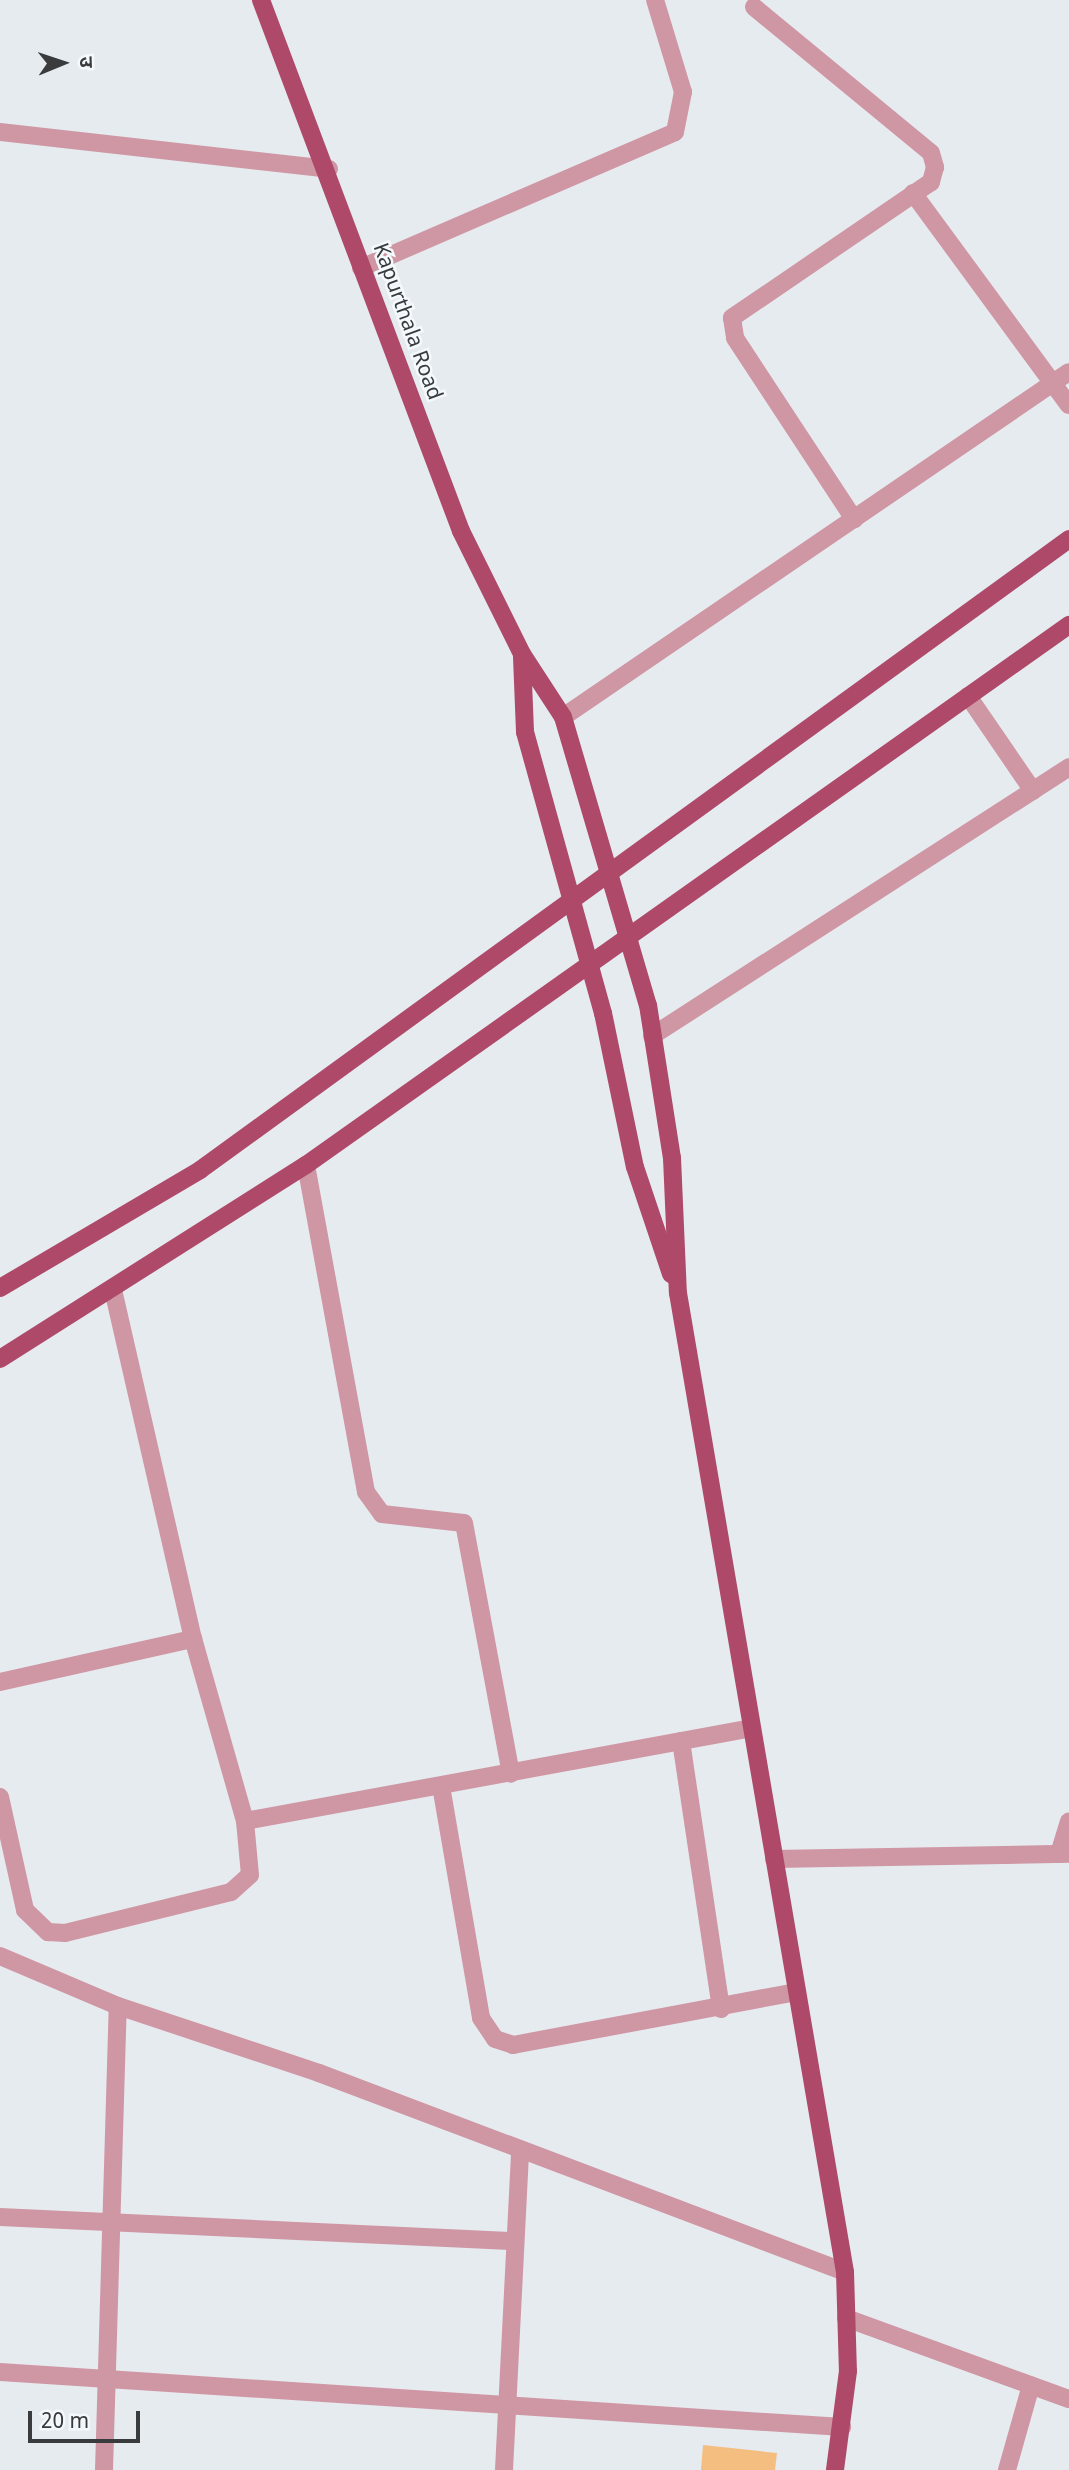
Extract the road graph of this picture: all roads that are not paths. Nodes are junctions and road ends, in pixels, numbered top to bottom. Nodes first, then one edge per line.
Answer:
1 (261, 0) edge
2 (655, 0) edge
3 (754, 7) dead end
4 (0, 132) edge
5 (329, 169) junction
6 (913, 193) junction
7 (361, 268) junction
8 (1069, 372) edge
9 (1051, 384) junction
10 (1069, 405) edge
11 (854, 519) junction
12 (1069, 539) edge
13 (1069, 625) edge
14 (522, 654) junction
15 (968, 696) junction
16 (563, 717) junction
17 (1069, 767) edge
18 (1033, 791) junction
19 (610, 874) junction
20 (572, 901) junction
21 (628, 937) junction
22 (590, 964) junction
23 (652, 1036) junction
24 (306, 1166) junction
25 (0, 1288) edge
26 (113, 1291) junction
27 (678, 1293) junction
28 (0, 1359) edge
29 (193, 1639) junction
30 (0, 1682) edge
31 (752, 1728) junction
32 (681, 1741) junction
33 (511, 1774) junction
34 (441, 1786) junction
35 (0, 1797) edge
36 (245, 1821) junction
37 (1069, 1822) edge
38 (1064, 1854) edge
39 (774, 1859) junction
40 (0, 1956) edge
41 (797, 1993) junction
42 (118, 2006) junction
43 (721, 2010) junction
44 (520, 2150) junction
45 (0, 2217) edge
46 (116, 2225) junction
47 (511, 2241) junction
48 (845, 2272) junction
49 (846, 2318) junction
50 (0, 2372) edge
51 (108, 2383) junction
52 (1031, 2385) junction
53 (1069, 2399) edge
54 (507, 2403) junction
55 (842, 2427) junction
56 (104, 2470) edge
57 (504, 2470) edge
58 (835, 2470) edge
59 (1007, 2470) edge

1 - 5 main road, Kapurthala Road
2 - 7 street
3 - 6 street
4 - 5 street
5 - 7 main road, Kapurthala Road
6 - 9 street
6 - 11 street
7 - 14 main road, Kapurthala Road
8 - 9 street
9 - 10 street
9 - 11 street
11 - 16 street
12 - 19 main road
13 - 15 main road
14 - 16 main road, Kapurthala Road
14 - 20 main road
15 - 18 street
15 - 21 main road
16 - 19 main road, Kapurthala Road
17 - 18 street
18 - 23 street
19 - 20 main road
19 - 21 main road, Kapurthala Road
20 - 22 main road
20 - 25 main road
21 - 22 main road
21 - 23 main road, Kapurthala Road
22 - 24 main road
22 - 27 main road
23 - 27 main road, Kapurthala Road
24 - 26 main road
24 - 33 street
26 - 28 main road
26 - 29 street
27 - 31 main road
29 - 30 street
29 - 36 street
31 - 32 street
31 - 39 main road
32 - 33 street
32 - 43 street
33 - 34 street
34 - 36 street
34 - 43 street
35 - 36 street
37 - 38 street
38 - 39 street
39 - 41 main road
40 - 42 street
41 - 43 street
41 - 48 main road
42 - 44 street
42 - 46 street
44 - 47 street
44 - 48 street
45 - 46 street
46 - 47 street
46 - 51 street
47 - 54 street
48 - 49 main road
49 - 52 street
49 - 55 main road
50 - 51 street
51 - 54 street
51 - 56 street
52 - 53 street
52 - 59 street
54 - 55 street
54 - 57 street
55 - 58 main road

